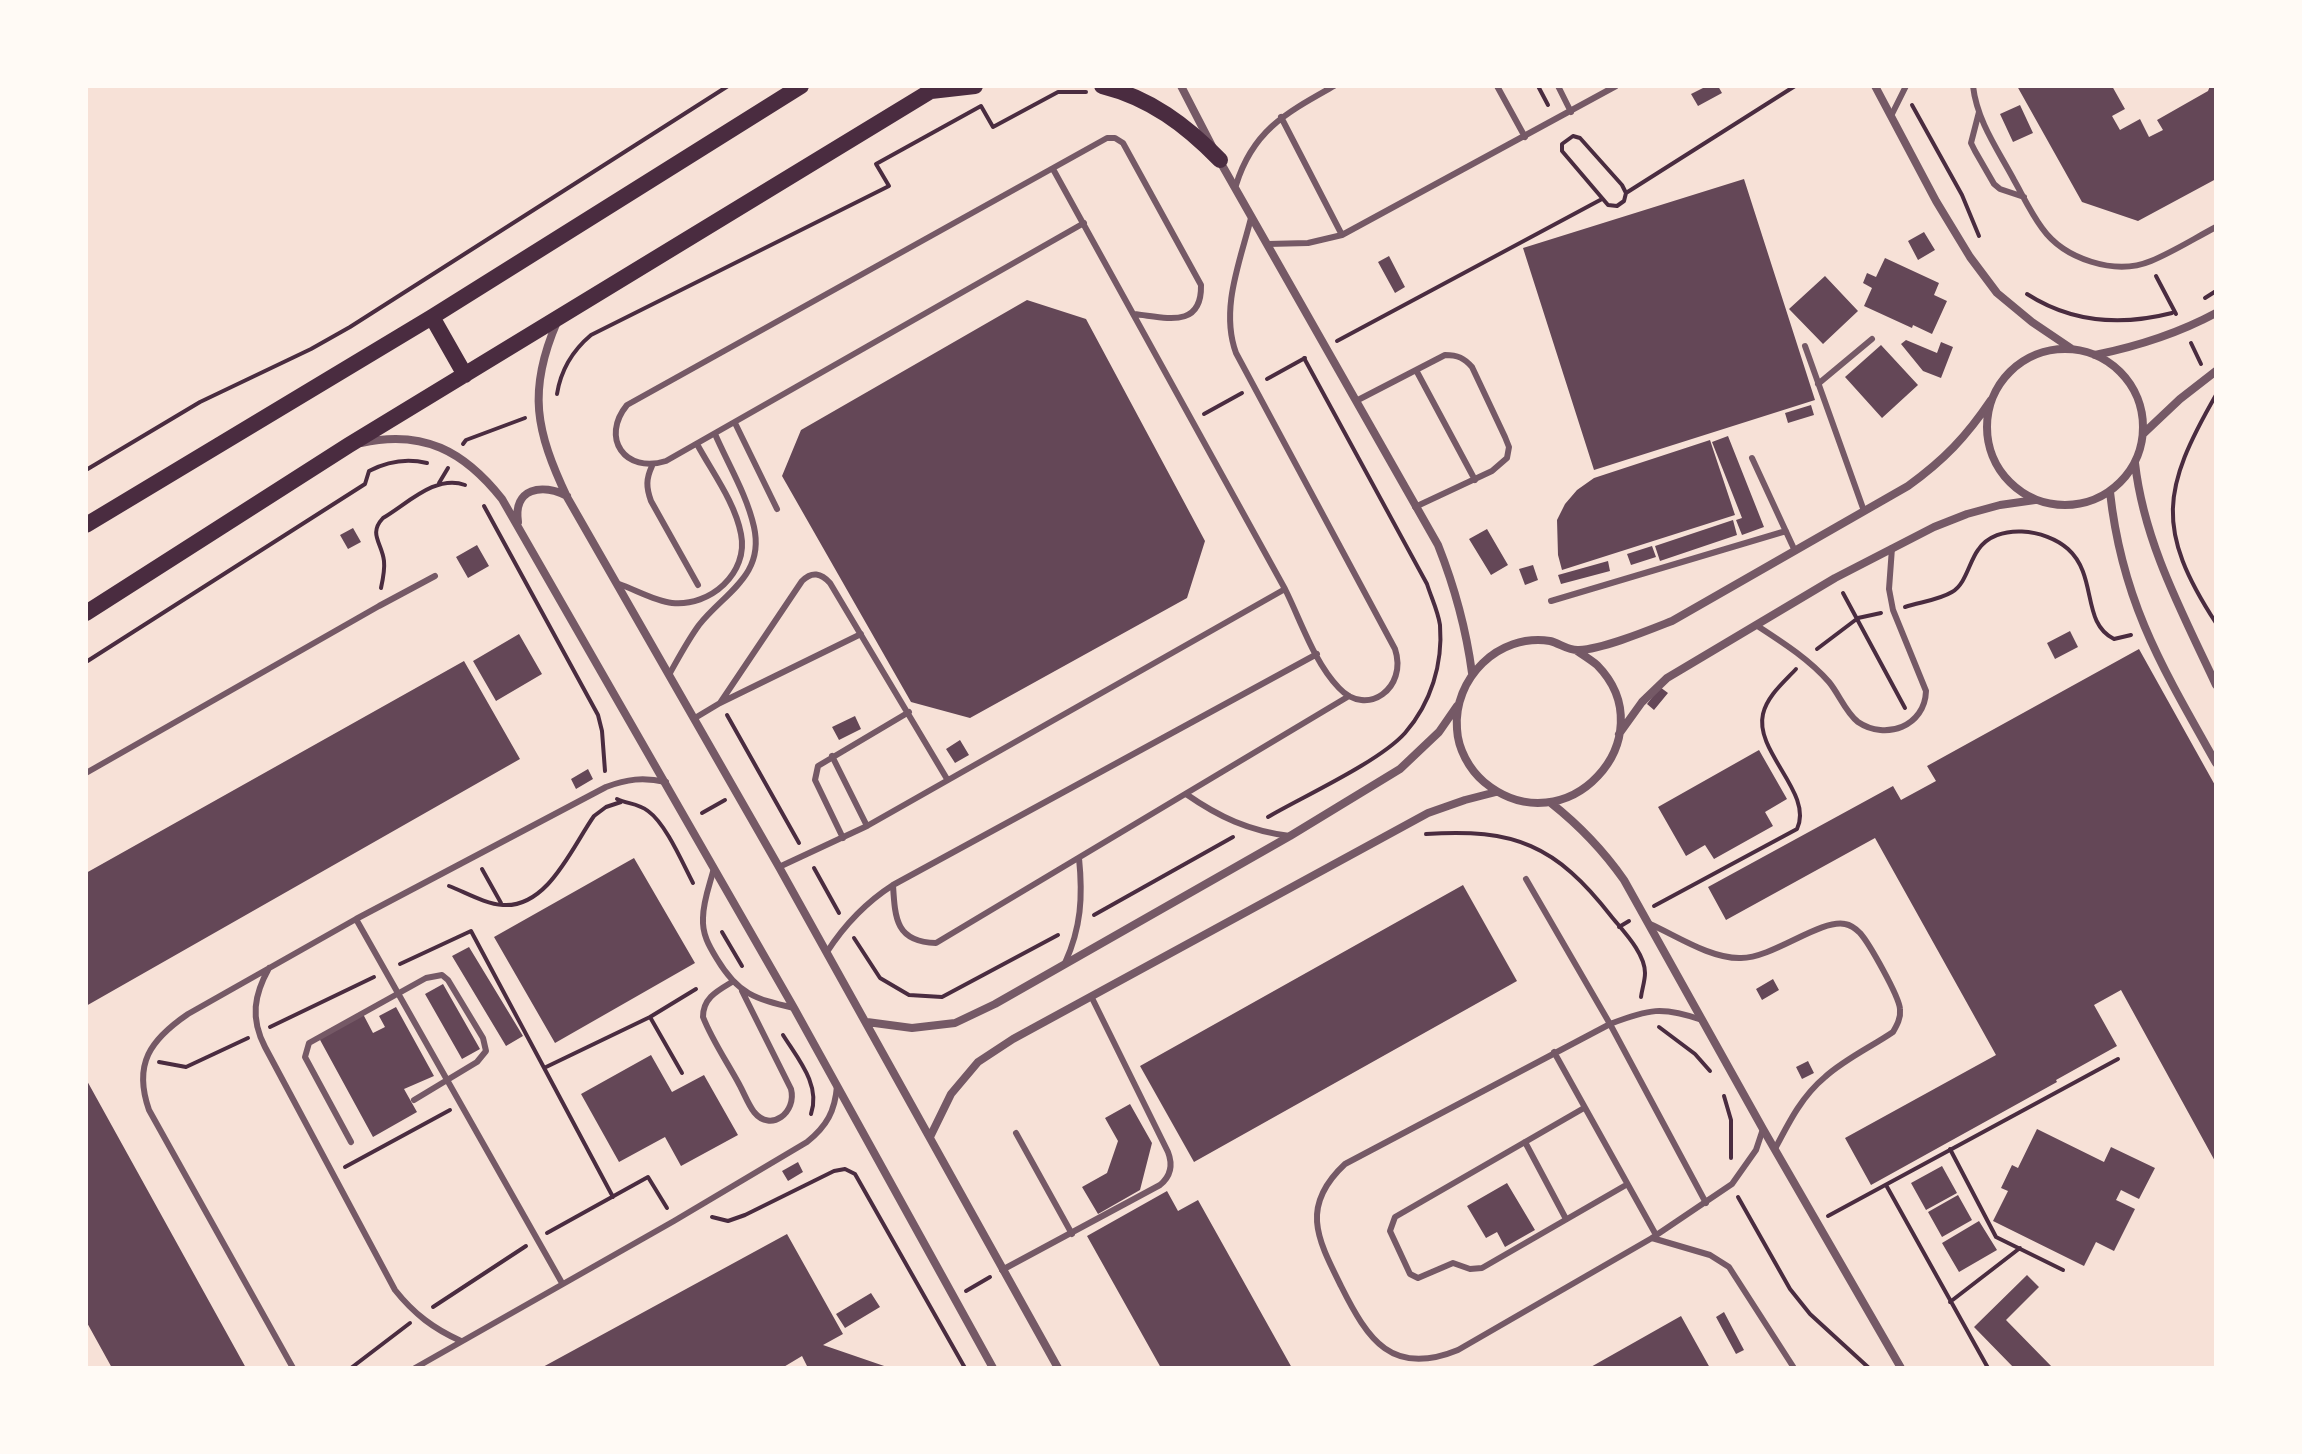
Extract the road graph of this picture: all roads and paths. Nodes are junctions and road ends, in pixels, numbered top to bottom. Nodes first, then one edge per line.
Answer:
1 (728, 86) edge
2 (801, 86) edge
3 (975, 86) edge
4 (1086, 86) edge
5 (1102, 86) edge
6 (1181, 86) edge
7 (1334, 86) edge
8 (1497, 86) edge
9 (1558, 86) edge
10 (1616, 86) edge
11 (1795, 86) edge
12 (1875, 86) edge
13 (1973, 86) edge
14 (1904, 87) edge
15 (934, 89) edge
16 (1571, 112) junction
17 (1979, 112) junction
18 (1891, 116) junction
19 (1281, 117) junction
20 (1525, 137) junction
21 (1220, 160) junction
22 (1053, 169) junction
23 (1236, 185) junction
24 (1626, 193) junction
25 (2024, 197) junction
26 (1602, 199) junction
27 (1252, 214) junction
28 (1084, 223) junction
29 (2216, 227) edge
30 (1342, 235) junction
31 (1268, 244) junction
32 (1984, 248) dead end
33 (2021, 291) dead end
34 (2216, 291) edge
35 (2195, 304) dead end
36 (2185, 308) dead end
37 (2216, 313) edge
38 (1134, 314) junction
39 (432, 317) junction
40 (558, 319) junction
41 (1872, 339) dead end
42 (1805, 346) dead end
43 (1326, 347) junction
44 (2072, 349) junction
45 (2095, 355) junction
46 (1416, 370) junction
47 (2216, 371) edge
48 (465, 375) junction
49 (1818, 384) junction
50 (1254, 386) junction
51 (2216, 395) edge
52 (1991, 400) junction
53 (1356, 401) junction
54 (539, 417) junction
55 (1192, 421) junction
56 (735, 423) junction
57 (2144, 433) junction
58 (715, 434) junction
59 (697, 444) junction
60 (349, 445) junction
61 (456, 454) junction
62 (1752, 458) dead end
63 (2135, 463) junction
64 (434, 464) dead end
65 (652, 466) junction
66 (86, 470) edge
67 (1475, 480) junction
68 (439, 483) junction
69 (470, 487) dead end
70 (2110, 492) junction
71 (567, 497) junction
72 (481, 500) dead end
73 (2035, 500) junction
74 (1415, 507) junction
75 (777, 509) dead end
76 (1864, 511) junction
77 (86, 525) edge
78 (520, 530) junction
79 (1786, 531) junction
80 (1892, 548) junction
81 (1795, 551) junction
82 (435, 576) dead end
83 (1835, 578) junction
84 (619, 584) junction
85 (698, 585) dead end
86 (1285, 589) junction
87 (2198, 595) junction
88 (1551, 601) dead end
89 (2179, 605) junction
90 (379, 606) junction
91 (1893, 610) junction
92 (86, 613) edge
93 (1858, 618) junction
94 (2216, 623) edge
95 (1756, 625) junction
96 (2143, 628) junction
97 (861, 634) junction
98 (1577, 651) junction
99 (1317, 654) junction
100 (1805, 659) junction
101 (86, 662) edge
102 (670, 673) junction
103 (1472, 673) junction
104 (2216, 685) edge
105 (1349, 696) junction
106 (720, 703) junction
107 (1458, 706) junction
108 (909, 712) junction
109 (695, 718) junction
110 (1911, 721) junction
111 (1619, 735) junction
112 (832, 756) junction
113 (2216, 763) edge
114 (86, 773) edge
115 (947, 779) junction
116 (666, 782) junction
117 (606, 787) junction
118 (1496, 792) junction
119 (738, 794) junction
120 (1186, 794) junction
121 (621, 802) junction
122 (1551, 803) junction
123 (687, 821) junction
124 (867, 826) junction
125 (665, 833) junction
126 (1290, 836) junction
127 (1388, 836) junction
128 (843, 838) junction
129 (474, 856) junction
130 (1079, 858) junction
131 (779, 867) junction
132 (714, 868) junction
133 (432, 879) junction
134 (1526, 879) dead end
135 (893, 885) junction
136 (705, 903) junction
137 (502, 905) junction
138 (1643, 912) junction
139 (356, 919) junction
140 (1650, 924) junction
141 (827, 952) junction
142 (1064, 964) junction
143 (270, 968) junction
144 (725, 972) junction
145 (732, 982) junction
146 (742, 991) junction
147 (398, 993) junction
148 (1092, 998) junction
149 (763, 1001) junction
150 (794, 1008) junction
151 (1643, 1011) junction
152 (650, 1017) junction
153 (1702, 1020) junction
154 (867, 1022) junction
155 (1610, 1024) junction
156 (1554, 1052) junction
157 (2118, 1059) dead end
158 (544, 1068) dead end
159 (682, 1073) dead end
160 (1712, 1073) dead end
161 (448, 1081) junction
162 (1718, 1084) dead end
163 (837, 1086) junction
164 (414, 1100) dead end
165 (461, 1104) junction
166 (1584, 1108) junction
167 (809, 1119) dead end
168 (1763, 1129) junction
169 (1016, 1133) dead end
170 (930, 1137) junction
171 (351, 1142) dead end
172 (1525, 1142) junction
173 (1775, 1149) junction
174 (1950, 1149) junction
175 (333, 1174) junction
176 (1732, 1184) junction
177 (1626, 1185) junction
178 (1885, 1185) junction
179 (1706, 1203) junction
180 (703, 1204) junction
181 (1566, 1219) junction
182 (674, 1221) junction
183 (1817, 1222) junction
184 (1072, 1234) junction
185 (1654, 1237) junction
186 (537, 1239) junction
187 (2020, 1248) junction
188 (1002, 1270) junction
189 (2063, 1270) dead end
190 (562, 1283) junction
191 (954, 1298) junction
192 (1950, 1302) junction
193 (418, 1317) junction
194 (461, 1341) junction
195 (293, 1368) edge
196 (351, 1368) edge
197 (415, 1368) edge
198 (965, 1368) edge
199 (993, 1368) edge
200 (1058, 1368) edge
201 (1794, 1368) edge
202 (1869, 1368) edge
203 (1901, 1368) edge
204 (1988, 1368) edge

1 - 66 path
2 - 39 main road
3 - 15 main road
4 - 54 path
5 - 21 main road
6 - 21 street
7 - 19 lane
8 - 20 lane
9 - 16 lane
10 - 16 lane
11 - 24 path
12 - 18 street
13 - 17 lane
14 - 18 lane
14 - 32 path
15 - 40 main road
16 - 20 lane
17 - 25 lane
17 - 25 lane
18 - 44 street
19 - 23 lane
19 - 30 lane
20 - 30 lane
21 - 23 street
22 - 28 lane
22 - 38 lane
22 - 65 lane
23 - 27 street
24 - 26 path
24 - 26 path
25 - 29 lane
26 - 43 path
27 - 31 street
27 - 50 lane
28 - 38 lane
28 - 56 lane
30 - 31 lane
31 - 43 street
33 - 36 path
34 - 35 path
37 - 45 street
38 - 55 lane
39 - 48 main road
39 - 77 main road
40 - 48 main road
40 - 54 street
41 - 49 lane
42 - 49 lane
43 - 50 path
43 - 53 street
44 - 45 street
44 - 52 street
45 - 57 street
46 - 53 lane
46 - 67 lane
46 - 67 lane
47 - 57 street
48 - 60 main road
49 - 76 lane
50 - 55 path
50 - 105 lane
51 - 87 path
52 - 73 street
52 - 76 street
53 - 74 street
54 - 61 path
54 - 71 street
55 - 86 lane
56 - 58 lane
56 - 75 lane
57 - 63 street
58 - 59 lane
58 - 102 lane
59 - 65 lane
59 - 84 lane
60 - 61 street
60 - 92 main road
61 - 68 path
61 - 78 street
62 - 79 lane
63 - 70 street
63 - 89 street
64 - 101 path
65 - 85 lane
67 - 74 lane
68 - 69 path
68 - 90 path
70 - 73 street
70 - 96 street
71 - 78 street
71 - 84 street
72 - 117 path
73 - 80 street
74 - 103 street
76 - 81 street
78 - 116 street
79 - 81 lane
79 - 88 lane
80 - 83 street
80 - 91 lane
81 - 98 street
82 - 90 lane
83 - 93 path
83 - 95 street
84 - 102 street
86 - 99 lane
86 - 115 lane
87 - 89 path
87 - 94 path
89 - 104 street
90 - 114 lane
91 - 93 path
91 - 96 path
91 - 110 lane
93 - 100 path
93 - 110 path
95 - 100 lane
95 - 111 street
96 - 113 street
97 - 106 lane
97 - 106 lane
97 - 108 lane
98 - 103 street
98 - 111 street
99 - 105 lane
99 - 135 lane
100 - 110 lane
100 - 138 path
102 - 109 street
103 - 107 street
105 - 120 lane
106 - 109 lane
107 - 118 street
107 - 126 street
108 - 112 lane
108 - 115 lane
109 - 119 street
111 - 122 street
112 - 124 lane
112 - 128 lane
115 - 124 lane
116 - 117 lane
116 - 123 street
117 - 121 path
117 - 129 lane
118 - 122 street
118 - 127 street
119 - 123 path
119 - 131 street
120 - 126 lane
120 - 130 lane
121 - 125 path
121 - 137 path
122 - 138 street
123 - 125 path
123 - 132 street
124 - 128 lane
125 - 136 path
126 - 142 street
127 - 148 street
127 - 151 path
128 - 131 lane
129 - 133 lane
129 - 137 path
130 - 135 lane
130 - 142 lane
131 - 141 street
132 - 136 lane
132 - 150 street
133 - 137 path
133 - 139 lane
134 - 155 lane
135 - 141 lane
136 - 144 lane
136 - 149 path
138 - 140 street
139 - 143 lane
139 - 147 lane
140 - 153 street
140 - 173 lane
141 - 154 street
142 - 154 street
143 - 175 lane
143 - 195 lane
144 - 145 lane
144 - 152 path
145 - 146 lane
145 - 146 lane
146 - 149 lane
147 - 161 lane
147 - 161 lane
147 - 171 lane
148 - 170 street
148 - 184 lane
149 - 150 lane
149 - 167 path
150 - 163 street
151 - 153 lane
151 - 155 lane
151 - 160 path
152 - 158 path
152 - 159 path
153 - 168 street
154 - 170 street
155 - 156 lane
155 - 179 lane
156 - 166 lane
156 - 185 lane
157 - 174 path
161 - 164 lane
161 - 165 lane
162 - 176 path
163 - 180 lane
163 - 191 street
165 - 175 path
165 - 186 lane
166 - 172 lane
166 - 177 lane
168 - 173 street
168 - 176 lane
169 - 184 lane
170 - 188 street
172 - 181 lane
172 - 181 lane
173 - 183 street
174 - 178 path
174 - 187 path
175 - 193 lane
176 - 179 lane
176 - 202 path
177 - 181 lane
177 - 185 lane
178 - 183 path
178 - 192 path
179 - 185 lane
180 - 182 lane
180 - 198 path
182 - 186 path
182 - 190 lane
183 - 203 street
184 - 188 lane
185 - 201 lane
186 - 190 lane
186 - 193 path
187 - 189 path
187 - 192 path
188 - 191 path
188 - 200 street
190 - 194 lane
191 - 199 street
192 - 204 path
193 - 194 lane
193 - 196 path
194 - 197 lane

